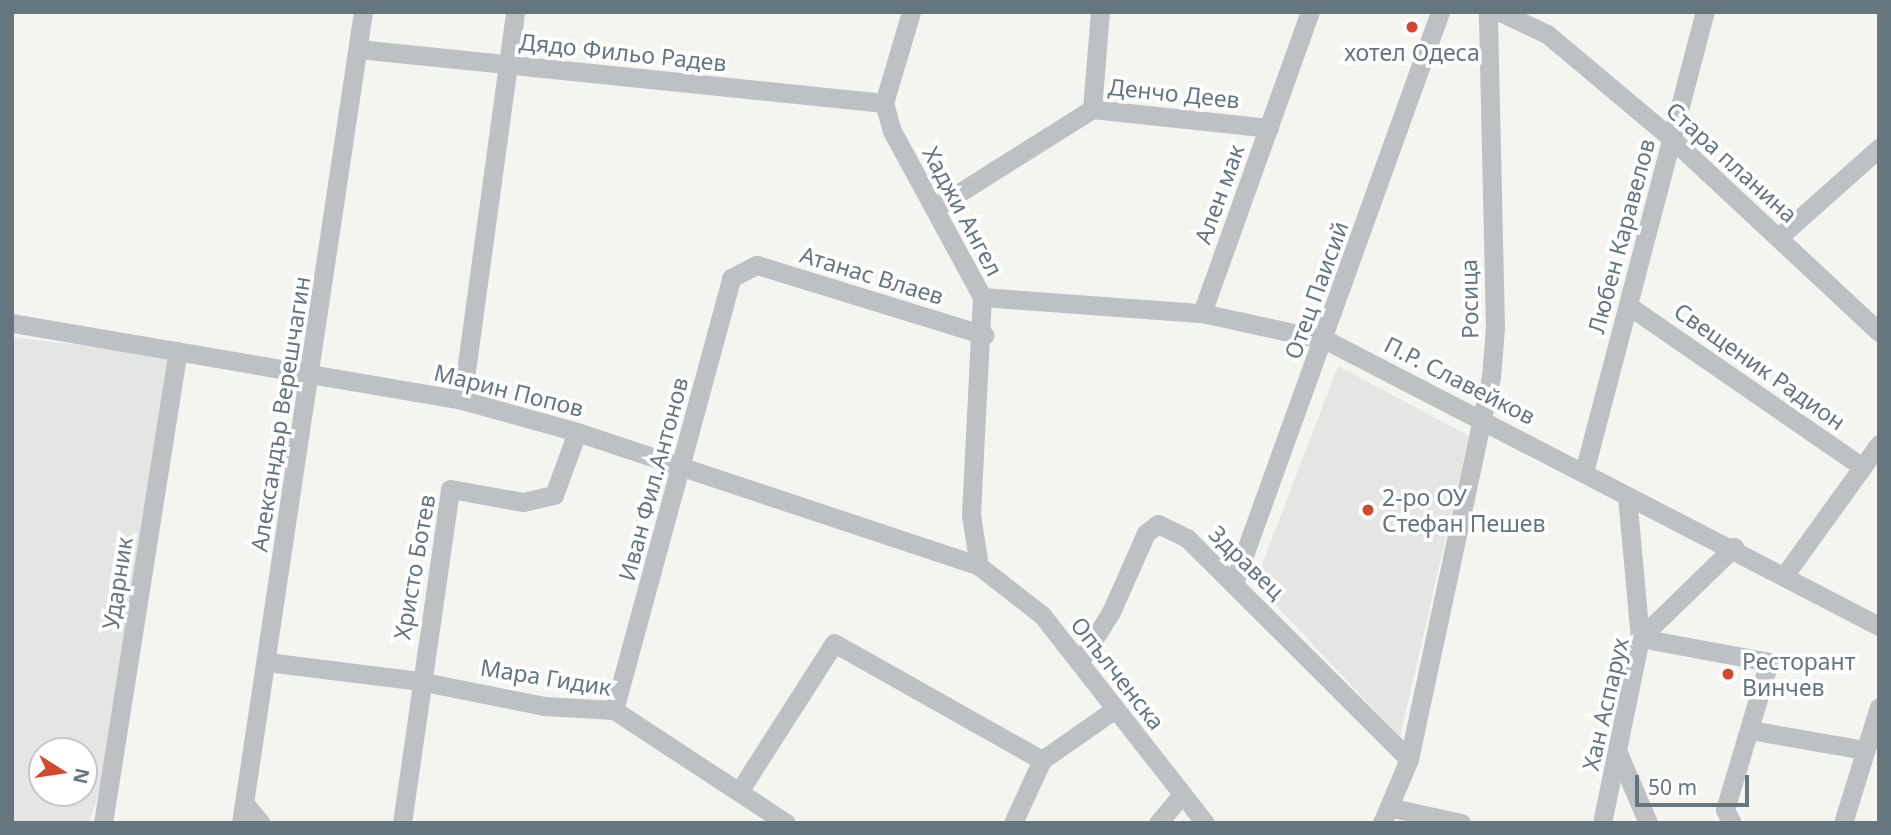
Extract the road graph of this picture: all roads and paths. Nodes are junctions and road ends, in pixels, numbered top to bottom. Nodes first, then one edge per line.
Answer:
1 (363, 12) edge
2 (515, 12) edge
3 (911, 12) edge
4 (1100, 12) edge
5 (1310, 12) edge
6 (1440, 12) edge
7 (1488, 12) edge
8 (1500, 12) edge
9 (1532, 12) edge
10 (1705, 12) edge
11 (1547, 34) junction
12 (358, 49) junction
13 (508, 65) junction
14 (884, 103) junction
15 (1093, 109) junction
16 (1269, 128) junction
17 (1672, 139) junction
18 (1879, 148) edge
19 (935, 208) junction
20 (1779, 237) junction
21 (745, 266) joint
22 (982, 298) junction
23 (1629, 306) junction
24 (1202, 313) junction
25 (12, 323) edge
26 (1879, 332) edge
27 (984, 335) junction
28 (1325, 340) junction
29 (178, 351) junction
30 (312, 373) junction
31 (462, 400) junction
32 (1482, 417) junction
33 (577, 432) junction
34 (1879, 444) edge
35 (683, 467) junction
36 (1862, 467) junction
37 (1584, 472) junction
38 (1628, 495) junction
39 (1734, 548) junction
40 (979, 566) junction
41 (1786, 573) junction
42 (1234, 583) junction
43 (1879, 626) edge
44 (1640, 638) junction
45 (1080, 661) junction
46 (267, 662) junction
47 (419, 681) junction
48 (1879, 707) edge
49 (1115, 709) junction
50 (614, 710) junction
51 (1750, 730) junction
52 (1865, 750) junction
53 (1619, 755) junction
54 (1409, 759) junction
55 (1042, 761) junction
56 (740, 790) junction
57 (1181, 796) junction
58 (244, 803) junction
59 (1387, 815) edge
60 (1728, 816) edge
61 (103, 823) edge
62 (241, 823) edge
63 (261, 823) edge
64 (402, 823) edge
65 (786, 823) edge
66 (1013, 823) edge
67 (1158, 823) edge
68 (1205, 823) edge
69 (1461, 823) edge
70 (1602, 823) edge
71 (1648, 823) edge
72 (1843, 823) edge

1 - 12 street, Александър Верешчагин
2 - 13 street
3 - 14 street
4 - 15 street
5 - 16 street, Ален мак
6 - 28 street, Отец Паисий
7 - 32 street, Росица
8 - 11 street, Стара планина
9 - 11 street, Стара планина
10 - 17 street, Любен Каравелов
11 - 17 street, Стара планина
12 - 13 street, Дядо Фильо Радев
12 - 30 street, Александър Верешчагин
13 - 14 street, Дядо Фильо Радев
13 - 31 street
14 - 19 street, Хаджи Ангел
15 - 16 street, Денчо Деев
15 - 19 street, Денчо Деев
16 - 24 street, Ален мак
17 - 20 street, Стара планина
17 - 23 street, Любен Каравелов
18 - 20 street
19 - 22 street, Хаджи Ангел
20 - 26 street, Стара планина
21 - 27 street, Атанас Влаев
21 - 35 street, Иван Фил.Антонов
22 - 24 street, П.Р. Славейков
22 - 27 street, Хаджи Ангел
23 - 36 street, Свещеник Радион
23 - 37 street, Любен Каравелов
24 - 28 street, П.Р. Славейков
25 - 29 street, Марин Попов
27 - 40 street, Хаджи Ангел
28 - 32 street, П.Р. Славейков
28 - 42 street, Отец Паисий
29 - 30 street, Марин Попов
29 - 61 street, Ударник
30 - 31 street, Марин Попов
30 - 46 street, Александър Верешчагин
31 - 33 street, Марин Попов
32 - 37 street, П.Р. Славейков
32 - 54 street, Росица
33 - 35 street, Марин Попов
33 - 47 street, Христо Ботев
34 - 36 street
35 - 40 street, Марин Попов
35 - 50 street, Иван Фил.Антонов
36 - 41 street
37 - 38 street, П.Р. Славейков
38 - 39 street, П.Р. Славейков
38 - 44 street
39 - 41 street, П.Р. Славейков
39 - 44 street, Хан Аспарух
40 - 45 street, Опълченска
41 - 43 street, П.Р. Славейков
42 - 45 street, Здравец
42 - 54 street, Здравец
44 - 51 street
44 - 53 street, Хан Аспарух
45 - 49 street, Опълченска
46 - 47 street, Мара Гидик
46 - 58 street, Александър Верешчагин
47 - 50 street, Мара Гидик
47 - 64 street, Христо Ботев
48 - 52 street
49 - 55 street
49 - 57 street, Опълченска
50 - 56 street, Мара Гидик
51 - 52 street
51 - 60 street
52 - 72 street
53 - 70 street, Хан Аспарух
53 - 71 street
54 - 59 street, Росица
55 - 56 street
55 - 66 street
56 - 65 street, Мара Гидик
57 - 67 street
57 - 68 street, Опълченска
58 - 62 street, Александър Верешчагин
58 - 63 street
59 - 69 street

